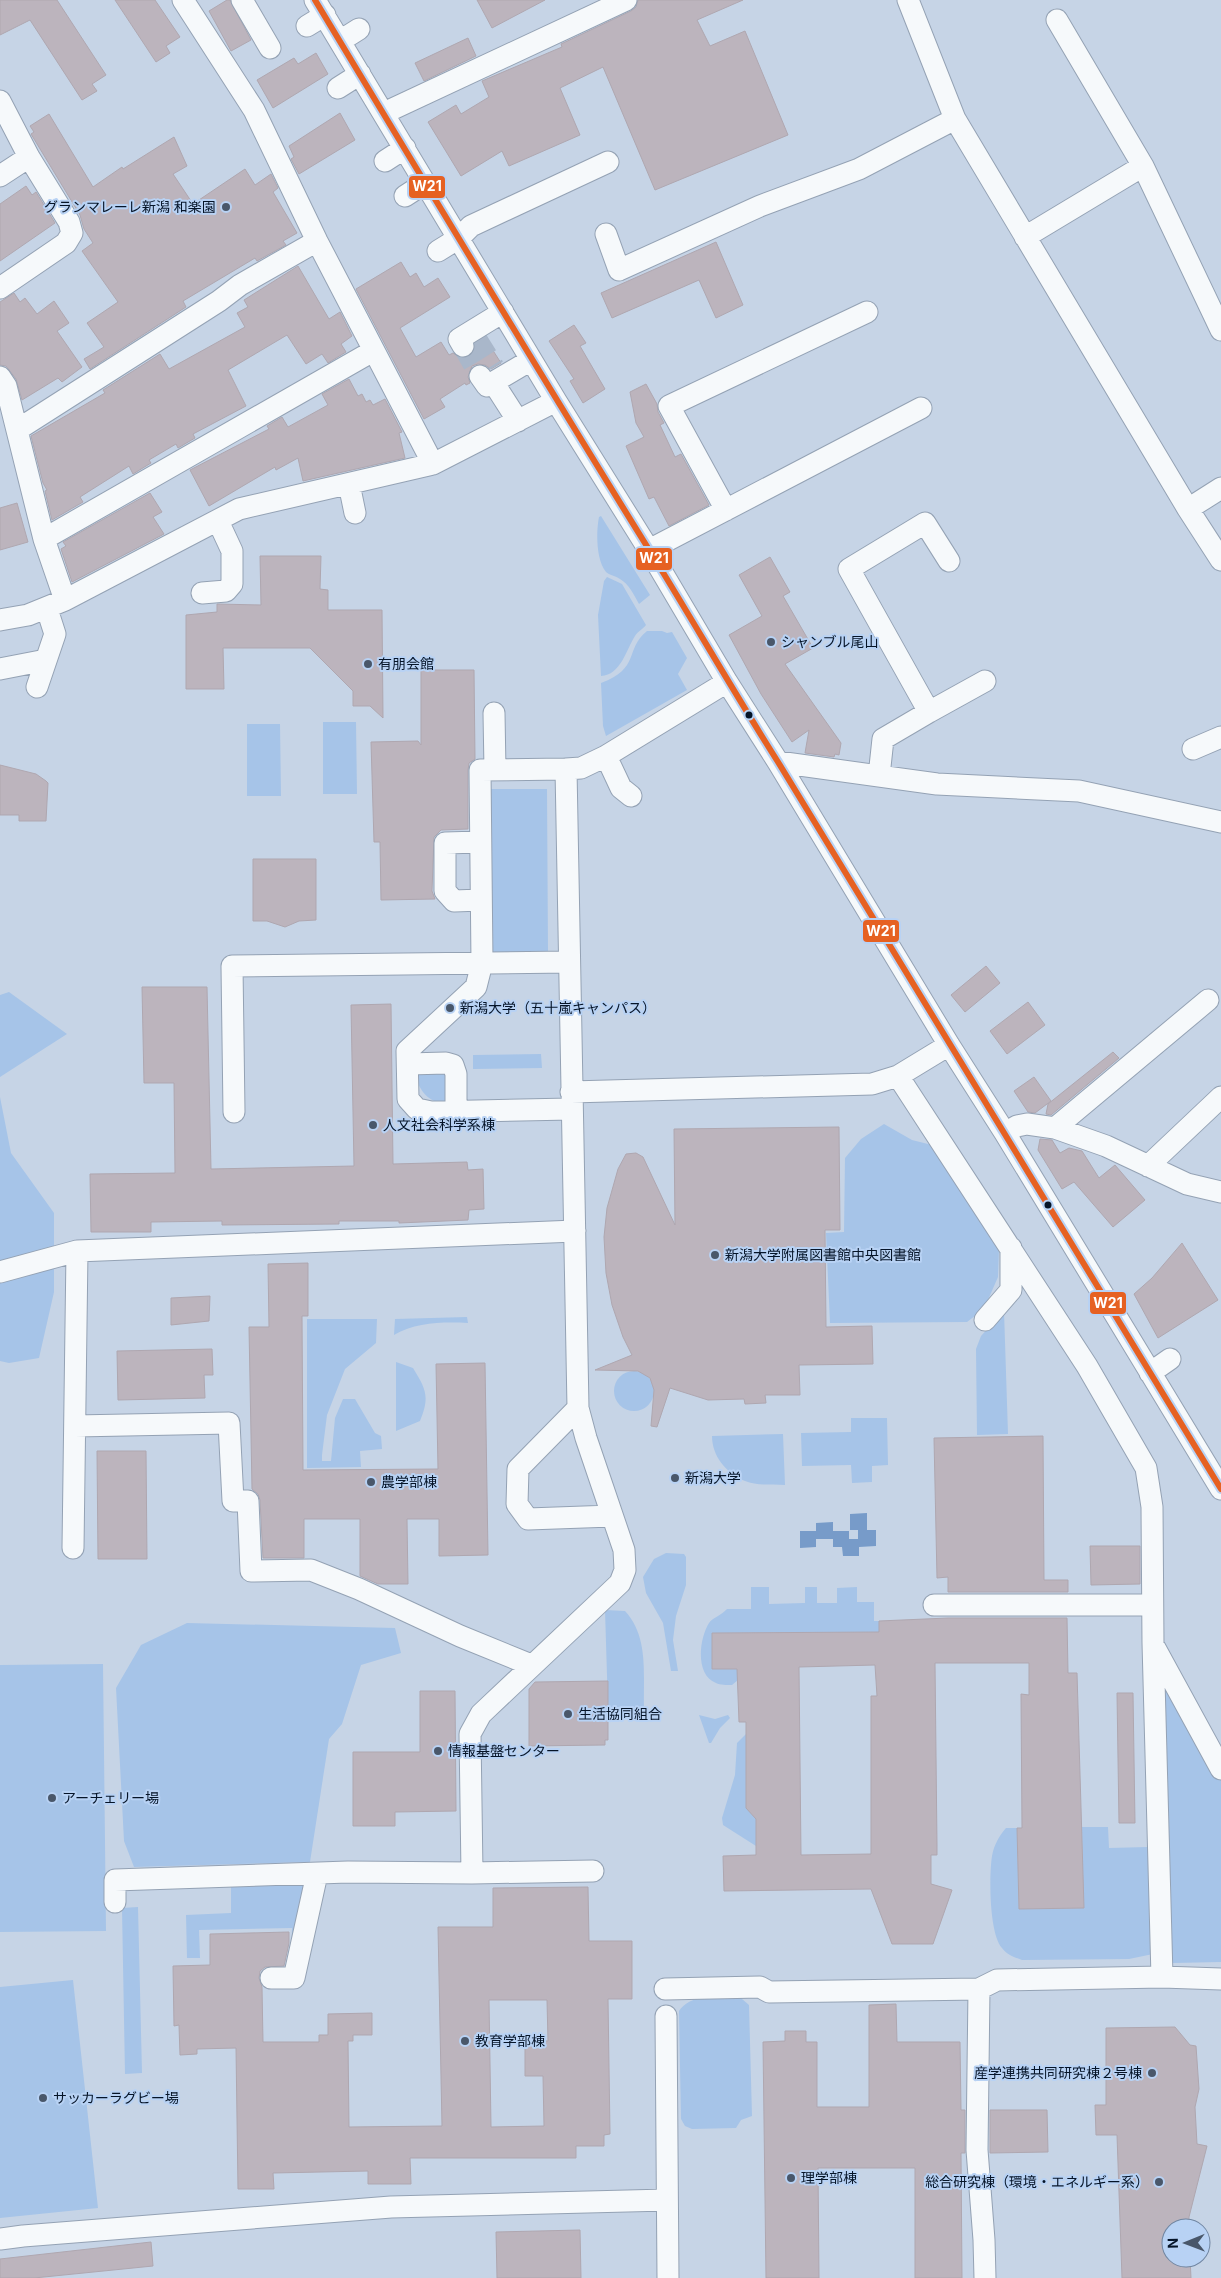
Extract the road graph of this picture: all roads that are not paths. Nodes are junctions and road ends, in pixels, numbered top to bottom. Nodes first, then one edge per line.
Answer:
1 (183, 0) edge
2 (242, 0) edge
3 (626, 0) edge
4 (908, 0) edge
5 (316, 14) edge
6 (1057, 20) dead end
7 (359, 28) dead end
8 (340, 41) junction
9 (270, 48) dead end
10 (360, 74) junction
11 (338, 88) dead end
12 (5, 104) edge
13 (384, 113) junction
14 (955, 119) junction
15 (404, 148) junction
16 (29, 157) junction
17 (384, 161) dead end
18 (608, 162) dead end
19 (1143, 166) junction
20 (0, 176) edge
21 (425, 183) junction
22 (405, 196) dead end
23 (606, 234) dead end
24 (317, 236) junction
25 (1025, 237) junction
26 (459, 238) junction
27 (438, 251) dead end
28 (0, 288) edge
29 (503, 312) junction
30 (867, 312) dead end
31 (1221, 330) edge
32 (471, 338) dead end
33 (373, 351) junction
34 (531, 360) junction
35 (0, 377) edge
36 (556, 401) junction
37 (921, 408) dead end
38 (518, 422) junction
39 (12, 439) edge
40 (434, 464) junction
41 (349, 484) junction
42 (1221, 488) edge
43 (726, 510) junction
44 (1188, 510) junction
45 (355, 513) dead end
46 (218, 520) junction
47 (44, 539) junction
48 (649, 550) junction
49 (1221, 560) edge
50 (949, 561) dead end
51 (202, 593) dead end
52 (56, 604) junction
53 (0, 620) edge
54 (46, 660) junction
55 (0, 669) edge
56 (986, 681) dead end
57 (727, 682) junction
58 (37, 687) dead end
59 (929, 712) junction
60 (494, 713) dead end
61 (1221, 737) edge
62 (1193, 750) dead end
63 (606, 756) junction
64 (778, 762) junction
65 (566, 769) junction
66 (495, 770) junction
67 (879, 776) junction
68 (631, 796) dead end
69 (1221, 822) edge
70 (480, 842) junction
71 (482, 900) junction
72 (569, 962) junction
73 (482, 963) junction
74 (1208, 1000) dead end
75 (948, 1045) junction
76 (408, 1064) junction
77 (898, 1076) junction
78 (1221, 1097) edge
79 (571, 1101) junction
80 (234, 1112) dead end
81 (456, 1112) junction
82 (1055, 1128) junction
83 (1005, 1133) junction
84 (1148, 1166) junction
85 (1221, 1192) edge
86 (574, 1232) junction
87 (1011, 1248) junction
88 (77, 1251) junction
89 (0, 1272) edge
90 (985, 1320) dead end
91 (1170, 1359) dead end
92 (1150, 1372) junction
93 (578, 1408) junction
94 (75, 1426) junction
95 (1221, 1489) edge
96 (612, 1516) junction
97 (73, 1548) dead end
98 (934, 1605) dead end
99 (1152, 1605) junction
100 (1153, 1643) junction
101 (531, 1665) junction
102 (1221, 1769) edge
103 (593, 1871) dead end
104 (472, 1873) junction
105 (317, 1874) junction
106 (115, 1902) dead end
107 (1162, 1977) junction
108 (271, 1978) dead end
109 (1221, 1979) edge
110 (665, 1989) dead end
111 (978, 1989) junction
112 (666, 2016) dead end
113 (667, 2200) junction
114 (0, 2239) edge
115 (668, 2278) edge
116 (985, 2278) edge

1 - 24 street
2 - 9 street
3 - 13 street
4 - 14 street
5 - 8 street
6 - 19 street
7 - 8 street
8 - 10 street
10 - 11 street
10 - 13 street
12 - 16 street
13 - 15 street
14 - 23 street
14 - 25 street
15 - 17 street
15 - 21 street
16 - 20 street
16 - 28 street
18 - 26 street
19 - 25 street
19 - 31 street
21 - 22 street
21 - 26 street
24 - 33 street
24 - 39 street
25 - 44 street
26 - 27 street
26 - 29 street
29 - 32 street
29 - 34 street
30 - 43 street
33 - 40 street
33 - 47 street
34 - 36 street
34 - 38 street
35 - 39 street
36 - 38 street
36 - 48 street
37 - 43 street
38 - 40 street
39 - 47 street
40 - 41 street
41 - 45 street
41 - 46 street
42 - 44 street
43 - 48 street
44 - 49 street
46 - 51 street
46 - 52 street
47 - 52 street
48 - 57 street
50 - 59 street
52 - 53 street
52 - 54 street
54 - 55 street
54 - 58 street
56 - 59 street
57 - 63 street
57 - 64 street
59 - 67 street
60 - 66 street
61 - 62 street
63 - 65 street
63 - 68 street
64 - 67 street
64 - 75 street
65 - 66 street
65 - 72 street
66 - 70 street
67 - 69 street
70 - 71 street
70 - 71 street
71 - 73 street
72 - 73 street
72 - 79 street
73 - 76 street
73 - 80 street
74 - 82 street
75 - 77 street
75 - 83 street
76 - 81 street
76 - 81 street
77 - 79 street
77 - 87 street
78 - 84 street
79 - 81 street
79 - 86 street
82 - 83 street
82 - 84 street
83 - 92 street
84 - 85 street
86 - 88 street
86 - 93 street
87 - 90 street
87 - 99 street
88 - 89 street
88 - 94 street
91 - 92 street
92 - 95 street
93 - 96 street
93 - 96 street
94 - 97 street
94 - 101 street
96 - 101 street
98 - 99 street
99 - 100 street
100 - 102 street
100 - 107 street
101 - 104 street
103 - 104 street
104 - 105 street
105 - 106 street
105 - 108 street
107 - 109 street
107 - 111 street
110 - 111 street
111 - 116 street
112 - 113 street
113 - 114 street
113 - 115 street

